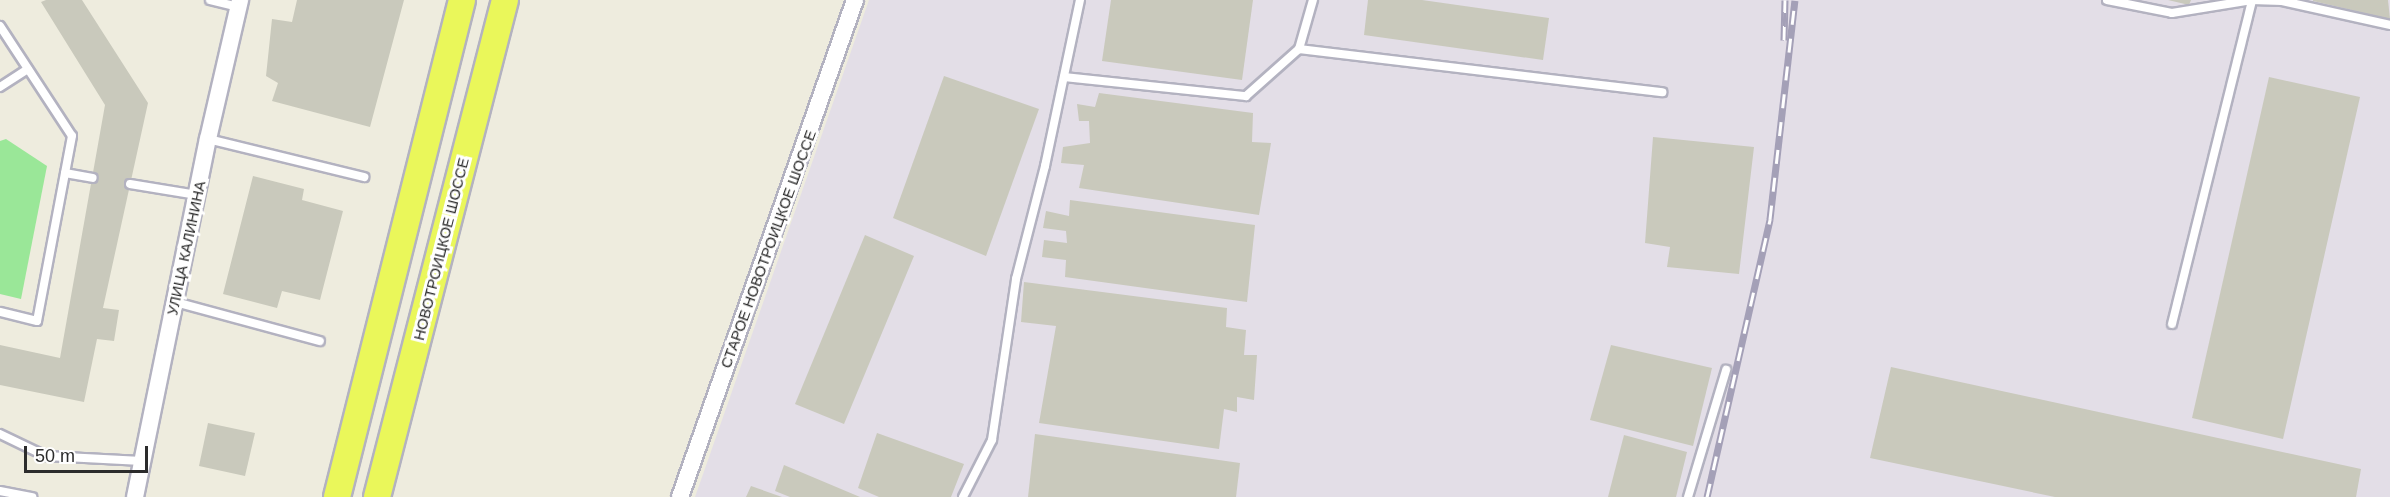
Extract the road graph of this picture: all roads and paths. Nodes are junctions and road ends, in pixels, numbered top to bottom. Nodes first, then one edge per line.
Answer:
1 (210, 0) edge
2 (462, 0) edge
3 (505, 0) edge
4 (855, 0) edge
5 (1080, 0) edge
6 (1313, 0) edge
7 (2107, 0) edge
8 (2252, 0) edge
9 (239, 3) edge
10 (2390, 25) edge
11 (0, 26) edge
12 (1299, 49) junction
13 (28, 69) junction
14 (1064, 77) junction
15 (0, 87) edge
16 (1662, 92) dead end
17 (208, 139) junction
18 (65, 173) junction
19 (364, 177) dead end
20 (93, 178) dead end
21 (130, 184) dead end
22 (197, 195) junction
23 (175, 302) junction
24 (0, 312) edge
25 (2172, 324) dead end
26 (320, 341) dead end
27 (1726, 370) dead end
28 (0, 434) edge
29 (142, 461) junction
30 (0, 491) edge
31 (32, 497) edge
32 (135, 497) edge
33 (337, 497) edge
34 (377, 497) edge
35 (680, 497) edge
36 (963, 497) edge
37 (1688, 497) edge

1 - 9 lane
2 - 33 main road
3 - 34 main road, НОВОТРОИЦКОЕ ШОССЕ
4 - 35 street, СТАРОЕ НОВОТРОИЦКОЕ ШОССЕ
5 - 14 lane
6 - 12 lane
7 - 8 lane
8 - 10 lane
8 - 25 lane
9 - 17 street, УЛИЦА КАЛИНИНА
11 - 13 lane
12 - 14 lane
12 - 16 lane
13 - 15 lane
13 - 18 lane
14 - 36 lane
17 - 19 lane
17 - 22 street, УЛИЦА КАЛИНИНА
18 - 20 lane
18 - 24 lane
21 - 22 lane
22 - 23 street, УЛИЦА КАЛИНИНА
23 - 26 lane
23 - 29 street, УЛИЦА КАЛИНИНА
27 - 37 lane
28 - 29 lane
29 - 32 street, УЛИЦА КАЛИНИНА
30 - 31 lane

